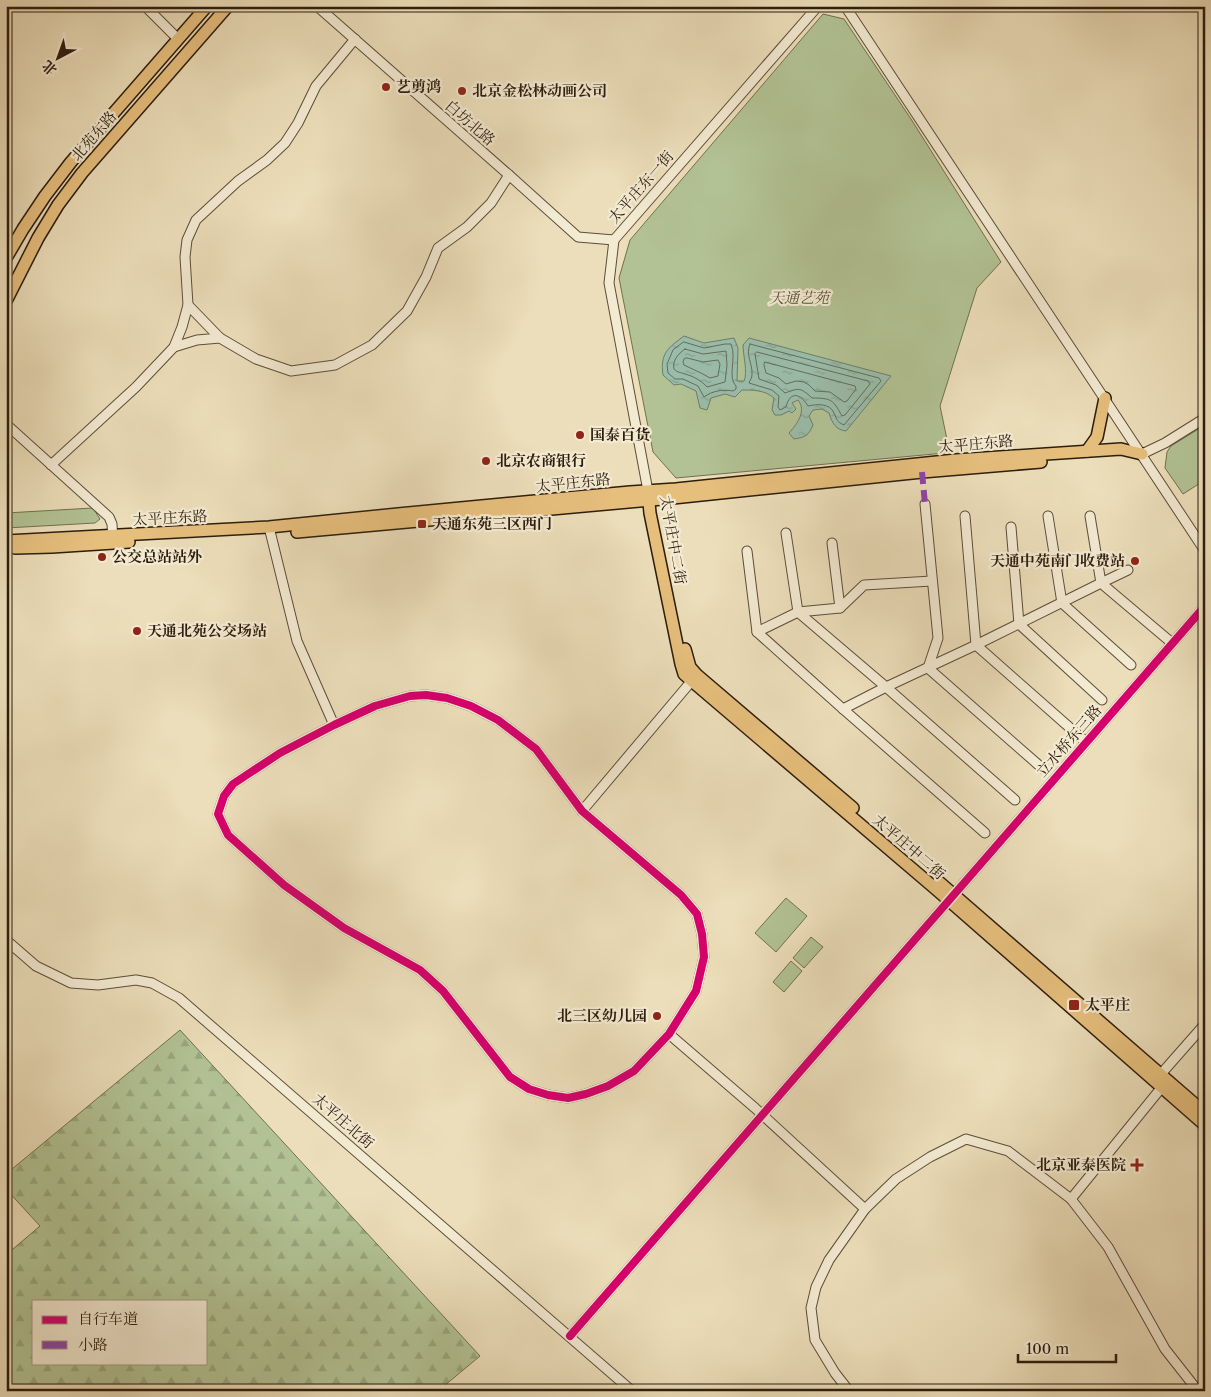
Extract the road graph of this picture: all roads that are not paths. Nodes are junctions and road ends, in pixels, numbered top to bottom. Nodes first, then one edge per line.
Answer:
1 (145, 6) edge
2 (208, 6) edge
3 (228, 6) edge
4 (317, 6) edge
5 (818, 6) edge
6 (845, 6) edge
7 (178, 40) junction
8 (355, 40) junction
9 (509, 175) junction
10 (614, 240) junction
11 (6, 258) edge
12 (6, 301) edge
13 (188, 304) junction
14 (220, 338) junction
15 (174, 347) junction
16 (1105, 398) junction
17 (1205, 418) edge
18 (6, 424) edge
19 (1088, 451) junction
20 (1142, 454) junction
21 (52, 464) junction
22 (651, 497) junction
23 (925, 504) dead end
24 (965, 516) dead end
25 (1048, 516) dead end
26 (1090, 516) dead end
27 (1011, 527) dead end
28 (270, 531) junction
29 (786, 534) dead end
30 (113, 540) junction
31 (6, 541) edge
32 (832, 543) dead end
33 (6, 548) edge
34 (747, 551) dead end
35 (1205, 551) edge
36 (1128, 570) dead end
37 (932, 581) junction
38 (1101, 583) junction
39 (1062, 603) junction
40 (1205, 606) edge
41 (840, 608) junction
42 (798, 612) junction
43 (1019, 624) junction
44 (757, 632) junction
45 (1172, 643) junction
46 (976, 645) junction
47 (1131, 665) dead end
48 (928, 668) junction
49 (694, 678) junction
50 (886, 687) junction
51 (1102, 700) dead end
52 (842, 710) junction
53 (334, 725) junction
54 (1086, 742) junction
55 (1042, 768) dead end
56 (1015, 800) dead end
57 (582, 811) junction
58 (985, 834) dead end
59 (951, 897) junction
60 (6, 940) edge
61 (1205, 1024) edge
62 (669, 1034) junction
63 (1161, 1074) junction
64 (1162, 1087) junction
65 (1205, 1113) edge
66 (762, 1115) junction
67 (1205, 1125) edge
68 (1071, 1199) junction
69 (865, 1208) junction
70 (570, 1336) junction
71 (632, 1391) edge
72 (849, 1391) edge
73 (1198, 1391) edge

1 - 7 street
2 - 7 main road, 北苑东路
3 - 12 main road, 北苑东路
4 - 8 street, 白坊北路
5 - 10 street, 太平庄东一街
6 - 16 street
7 - 11 main road, 北苑东路
8 - 9 street, 白坊北路
8 - 13 street
9 - 10 street, 白坊北路
9 - 14 street
10 - 22 street, 太平庄东一街
13 - 14 street
13 - 15 street
14 - 15 street
15 - 21 street
16 - 19 main road
16 - 20 street
17 - 20 street, 太平庄东路
18 - 21 street
19 - 20 main road, 太平庄东路
19 - 22 main road, 太平庄东路
20 - 22 main road, 太平庄东路
20 - 35 street
21 - 30 street
22 - 28 main road, 太平庄东路
22 - 49 main road, 太平庄中二街
23 - 37 street
24 - 46 street
25 - 39 street
26 - 38 street
27 - 43 street
28 - 30 main road, 太平庄东路
28 - 53 street
29 - 42 street
30 - 31 main road, 太平庄东路
30 - 33 main road, 太平庄东路
32 - 41 street
34 - 44 street
36 - 38 street
37 - 41 street
37 - 48 street
38 - 39 street
38 - 45 street
39 - 43 street
39 - 47 street
40 - 45 street, 立水桥东三路
41 - 42 street
42 - 44 street
42 - 50 street
43 - 46 street
43 - 51 street
44 - 52 street
45 - 54 street, 立水桥东三路
46 - 48 street
46 - 54 street
48 - 50 street
48 - 55 street
49 - 57 street
49 - 59 main road, 太平庄中二街
50 - 52 street
50 - 56 street
52 - 58 street
53 - 57 street
53 - 62 street
54 - 59 street, 立水桥东三路
57 - 62 street
59 - 63 main road, 太平庄中二街
59 - 64 main road, 太平庄中二街
59 - 66 street, 立水桥东三路
60 - 70 street, 太平庄北街
61 - 63 street
62 - 66 street
63 - 64 street
63 - 65 main road, 太平庄中二街
64 - 67 main road, 太平庄中二街
64 - 68 street
66 - 69 street
66 - 70 street, 立水桥东三路
68 - 69 street
68 - 73 street
69 - 72 street
70 - 71 street, 太平庄北街

